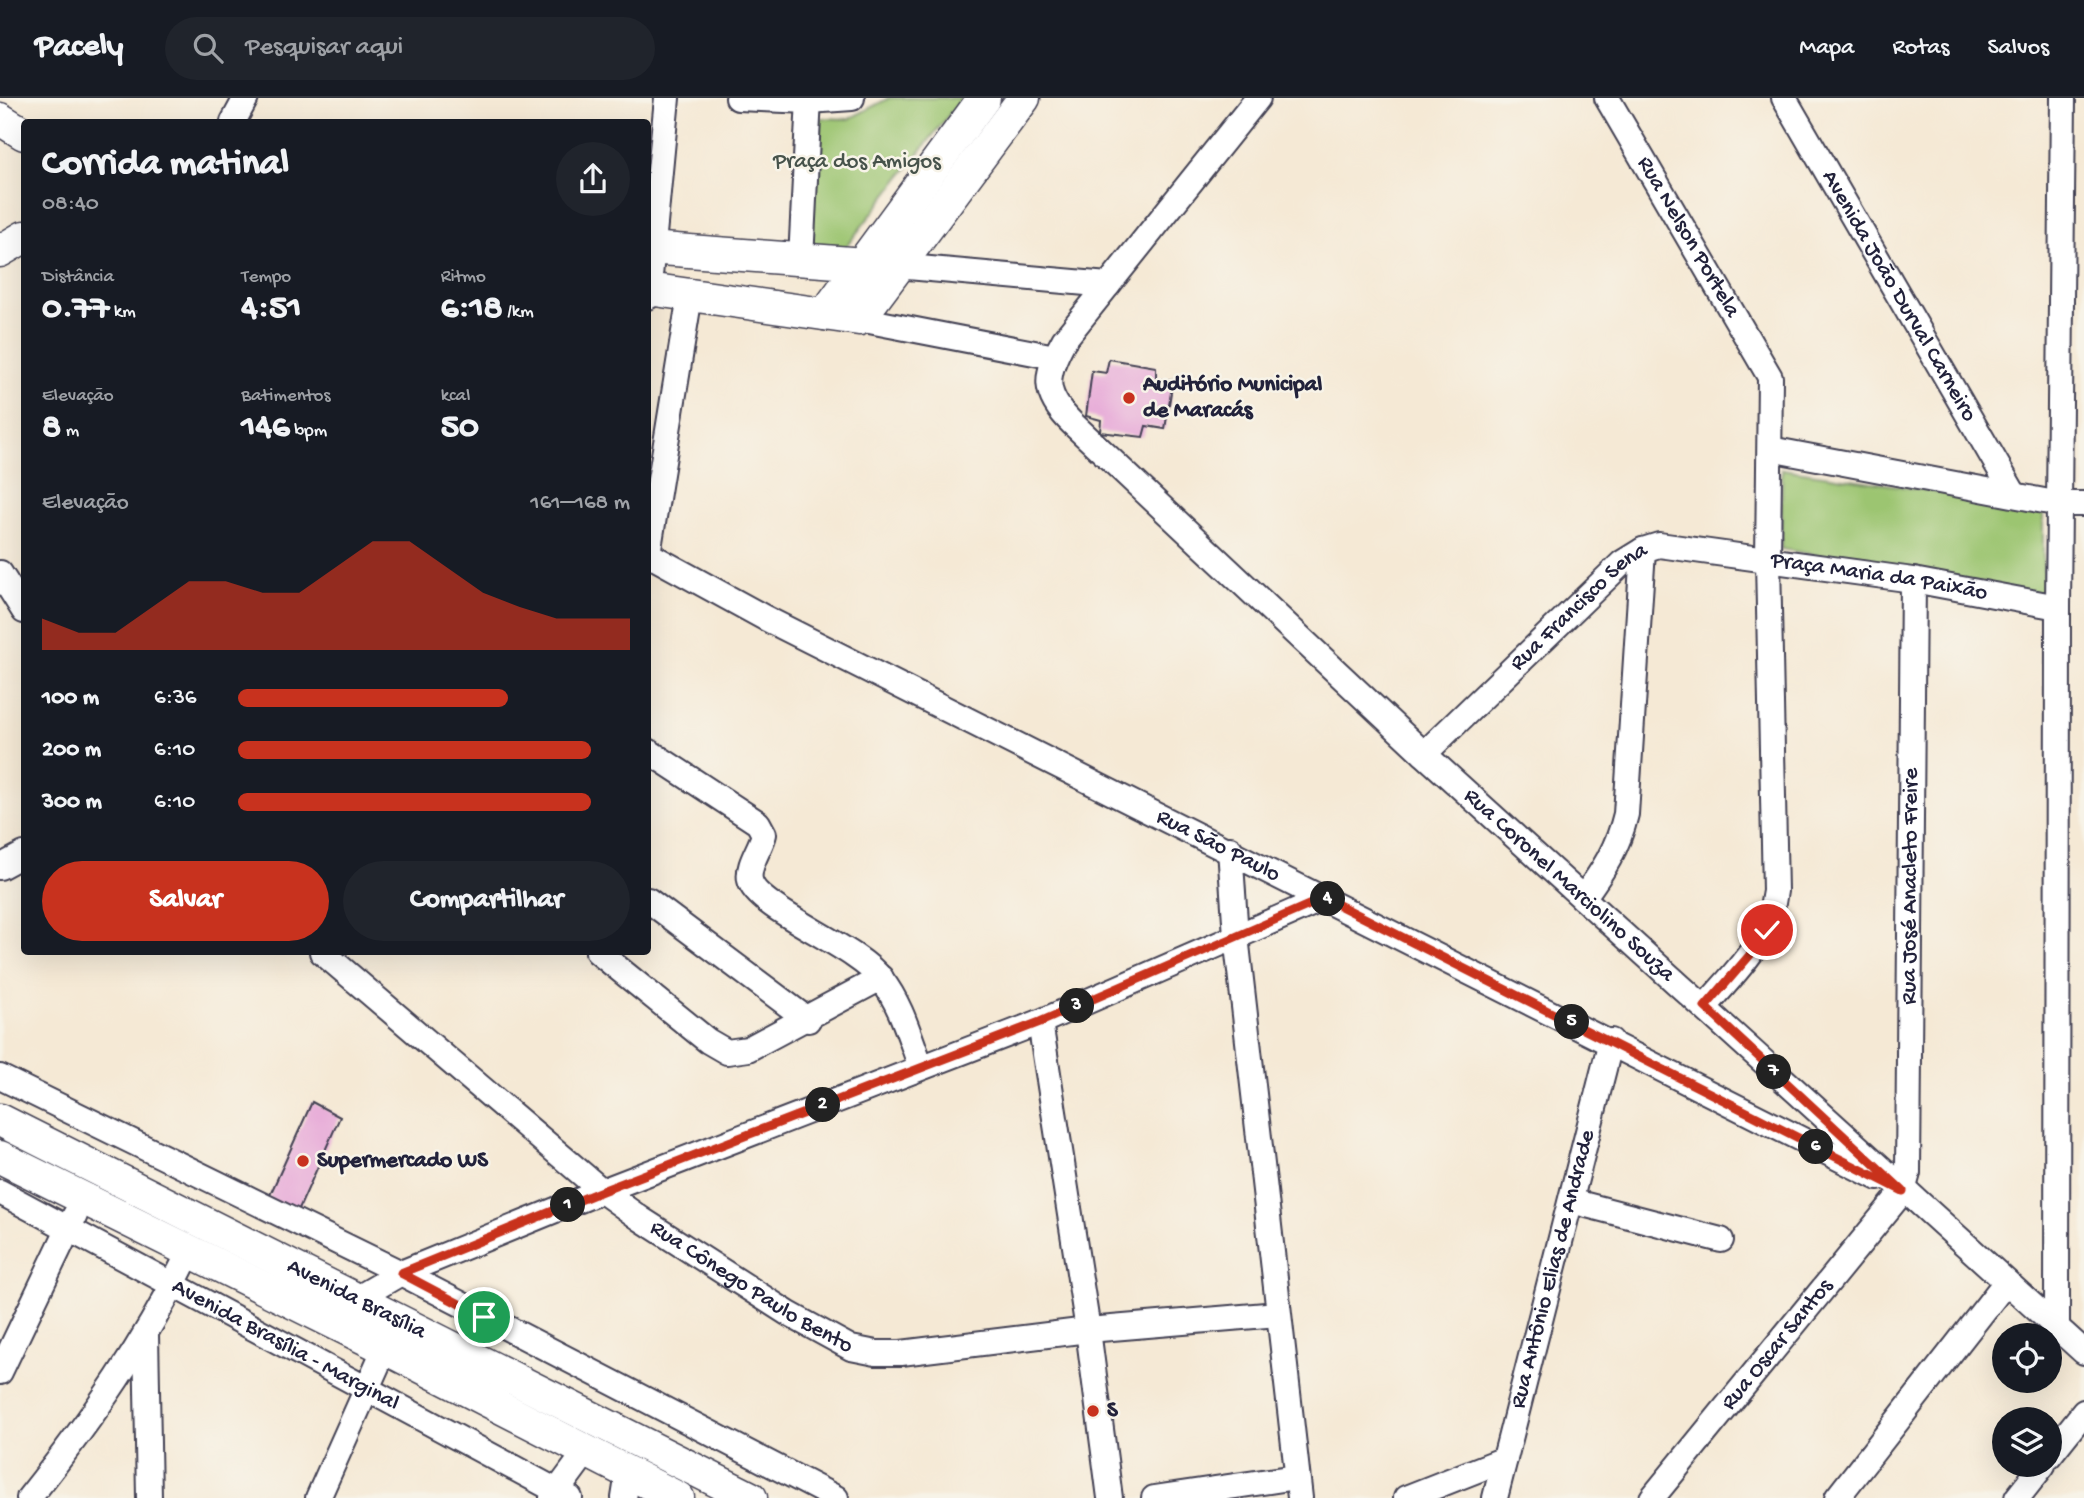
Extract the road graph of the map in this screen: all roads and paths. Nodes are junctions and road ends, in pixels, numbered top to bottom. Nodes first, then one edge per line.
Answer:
1 (246, 98) edge
2 (667, 98) edge
3 (738, 98) edge
4 (852, 98) edge
5 (984, 98) edge
6 (1024, 98) edge
7 (1258, 98) edge
8 (1607, 98) edge
9 (1784, 98) edge
10 (2063, 98) edge
11 (809, 100) edge
12 (0, 119) edge
13 (235, 119) edge
14 (21, 132) edge
15 (21, 239) edge
16 (651, 248) edge
17 (0, 251) edge
18 (801, 260) junction
19 (862, 264) junction
20 (897, 266) junction
21 (1108, 285) junction
22 (651, 292) edge
23 (690, 295) junction
24 (825, 314) junction
25 (859, 319) junction
26 (1055, 357) junction
27 (1770, 377) joint
28 (1770, 449) junction
29 (2014, 494) junction
30 (2072, 504) edge
31 (651, 536) edge
32 (1643, 550) junction
33 (651, 556) edge
34 (1768, 561) junction
35 (0, 573) edge
36 (1913, 580) junction
37 (21, 606) edge
38 (2058, 607) junction
39 (651, 753) edge
40 (1424, 754) junction
41 (1230, 849) junction
42 (21, 856) edge
43 (0, 867) edge
44 (1325, 898) junction
45 (1583, 898) junction
46 (651, 902) edge
47 (1236, 936) junction
48 (326, 955) edge
49 (602, 955) edge
50 (881, 978) junction
51 (1705, 1007) junction
52 (808, 1020) junction
53 (1040, 1022) junction
54 (1611, 1041) junction
55 (920, 1068) junction
56 (0, 1077) edge
57 (0, 1120) edge
58 (0, 1157) edge
59 (602, 1191) junction
60 (1903, 1191) junction
61 (0, 1192) edge
62 (84, 1198) junction
63 (1571, 1201) junction
64 (69, 1228) junction
65 (1721, 1240) dead end
66 (190, 1250) junction
67 (401, 1273) junction
68 (2006, 1282) junction
69 (173, 1285) junction
70 (356, 1299) junction
71 (1278, 1314) junction
72 (2051, 1323) edge
73 (2057, 1323) edge
74 (1088, 1330) junction
75 (2062, 1332) edge
76 (146, 1333) junction
77 (385, 1348) junction
78 (2084, 1352) edge
79 (0, 1372) edge
80 (364, 1390) junction
81 (649, 1404) junction
82 (2084, 1412) edge
83 (632, 1438) junction
84 (2062, 1440) edge
85 (586, 1452) junction
86 (1505, 1459) junction
87 (2034, 1477) edge
88 (626, 1486) edge
89 (1298, 1488) edge
90 (560, 1496) edge
91 (747, 1497) edge
92 (29, 1498) edge
93 (149, 1498) edge
94 (318, 1498) edge
95 (678, 1498) edge
96 (836, 1498) edge
97 (1110, 1498) edge
98 (1154, 1498) edge
99 (1406, 1498) edge
100 (1495, 1498) edge
101 (1652, 1498) edge
102 (1837, 1498) edge
103 (2017, 1498) edge

1 - 13 street
2 - 16 street
3 - 11 street
4 - 11 street
5 - 19 main road
6 - 20 main road
7 - 21 street
8 - 27 street, Rua Nelson Portela
9 - 29 street, Avenida João Durval Carneiro
10 - 30 street
11 - 18 street
12 - 14 main road
15 - 17 main road
16 - 18 main road
18 - 19 main road
19 - 20 main road
19 - 24 main road
20 - 21 street
20 - 25 main road
21 - 26 street
22 - 23 main road
23 - 24 main road
23 - 31 street
24 - 25 main road
25 - 26 street
26 - 40 street, Rua Coronel Marciolino Souza
27 - 28 street, Praça Maria da Paixão
28 - 29 street
28 - 34 street, Praça Maria da Paixão
29 - 30 street
30 - 38 street
32 - 34 street, Rua Francisco Sena
32 - 40 street, Rua Francisco Sena
32 - 45 street
33 - 41 street, Rua São Paulo
34 - 36 street, Praça Maria da Paixão
34 - 51 street
35 - 37 street
36 - 38 street, Praça Maria da Paixão
36 - 60 street, Rua José Anacleto Freire
38 - 73 street
39 - 50 street
40 - 45 street, Rua Coronel Marciolino Souza
41 - 44 street, Rua São Paulo
41 - 47 street
42 - 43 street
44 - 47 street
44 - 54 street, Rua São Paulo
45 - 51 street, Rua Coronel Marciolino Souza
46 - 52 street
47 - 53 street
47 - 71 street
48 - 59 street, Rua Cônego Paulo Bento
49 - 52 street
50 - 52 street
50 - 55 street
51 - 60 street, Rua Coronel Marciolino Souza
53 - 55 street
53 - 74 street
54 - 60 street, Rua São Paulo
54 - 63 street, Rua Antônio Elias de Andrade
55 - 59 street
56 - 67 street
57 - 70 main road, Avenida Brasília
58 - 62 main road, Avenida Brasília
59 - 67 street
59 - 74 street, Rua Cônego Paulo Bento
60 - 68 street, Rua Coronel Marciolino Souza
60 - 101 street, Rua Oscar Santos
61 - 64 street, Avenida Brasília - Marginal
62 - 64 street
62 - 66 main road, Avenida Brasília
63 - 65 street
63 - 86 street, Rua Antônio Elias de Andrade
64 - 69 street, Avenida Brasília - Marginal
64 - 79 street
66 - 69 street
66 - 77 main road, Avenida Brasília
67 - 70 street
67 - 81 street
68 - 72 street, Rua Coronel Marciolino Souza
68 - 102 street
69 - 76 street
69 - 80 street, Avenida Brasília - Marginal
70 - 83 main road, Avenida Brasília
71 - 74 street, Rua Cônego Paulo Bento
71 - 89 street
74 - 97 street
75 - 78 street, Rua Coronel Marciolino Souza
76 - 92 street
76 - 93 street
77 - 80 street
77 - 85 main road, Avenida Brasília
80 - 90 street, Avenida Brasília - Marginal
80 - 94 street
81 - 83 street
81 - 96 street
82 - 84 street
83 - 91 main road, Avenida Brasília
85 - 88 main road, Avenida Brasília
85 - 90 street
86 - 99 street
86 - 100 street, Rua Antônio Elias de Andrade
87 - 103 street
88 - 95 main road, Avenida Brasília
89 - 98 street

